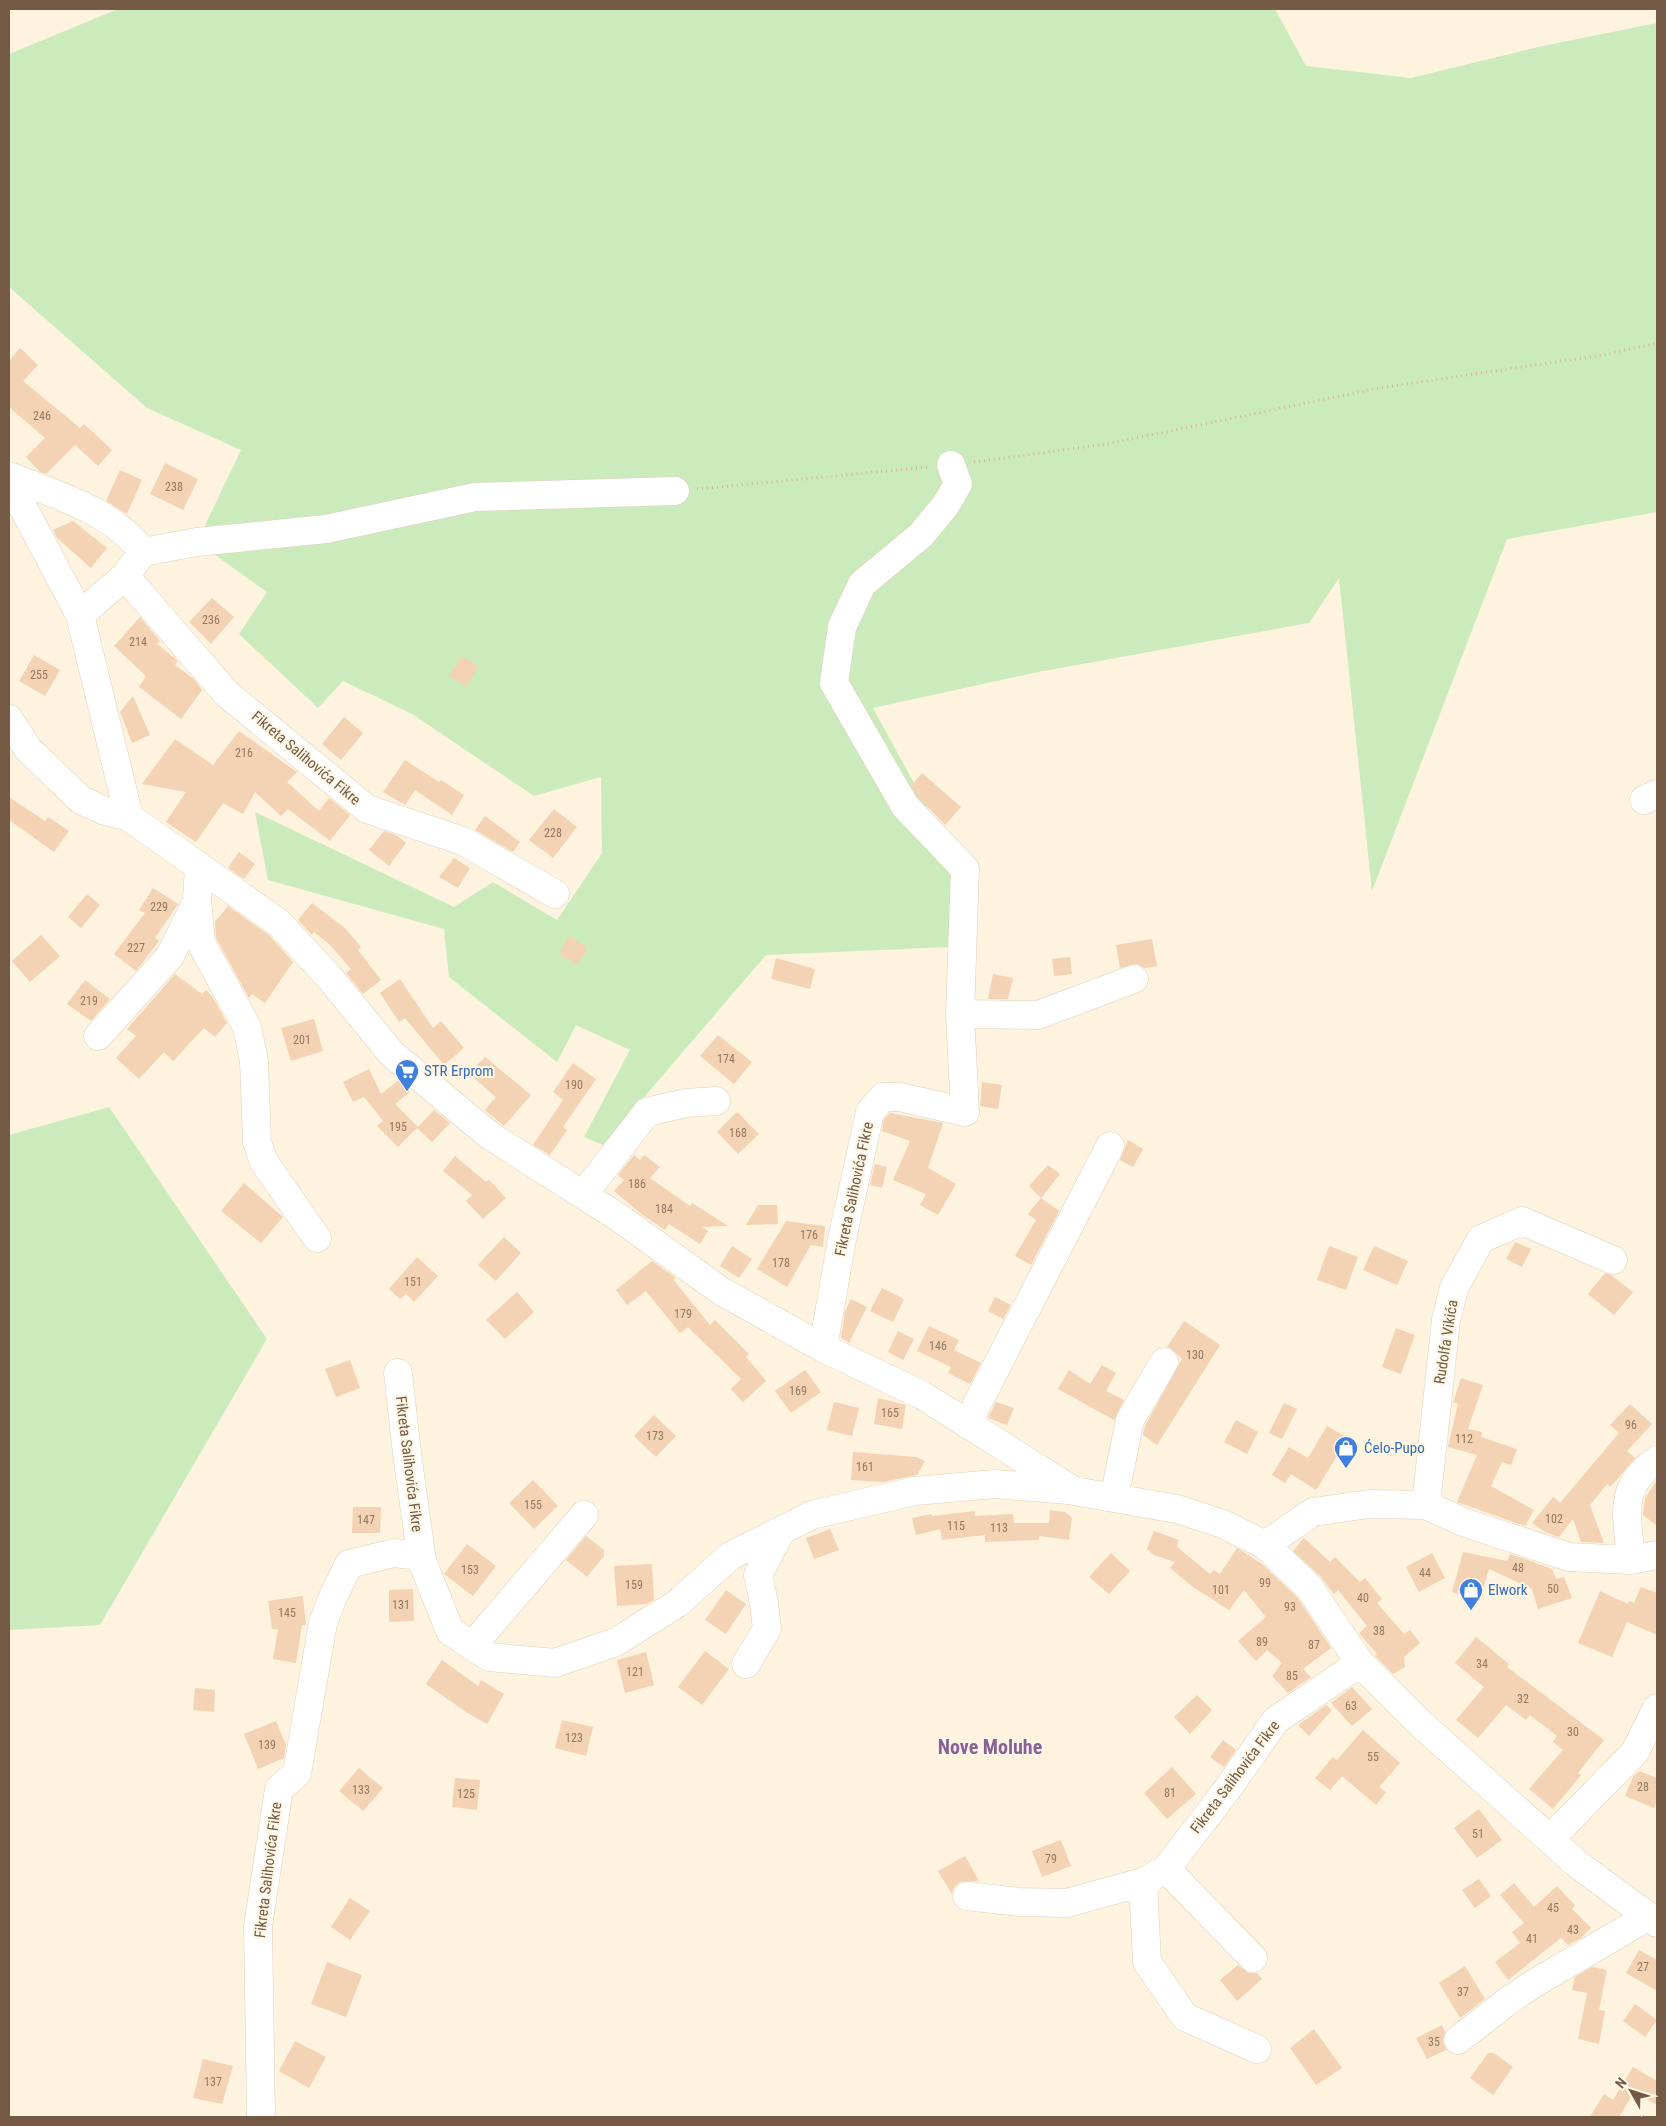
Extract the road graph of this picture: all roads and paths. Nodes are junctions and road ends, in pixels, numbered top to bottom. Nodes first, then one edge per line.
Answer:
1 (1657, 343) edge
2 (951, 465) junction
3 (9, 476) edge
4 (9, 481) edge
5 (675, 491) joint
6 (143, 552) junction
7 (125, 576) junction
8 (80, 615) junction
9 (9, 719) edge
10 (19, 755) edge
11 (129, 817) junction
12 (199, 868) junction
13 (555, 894) dead end
14 (197, 899) junction
15 (1134, 979) dead end
16 (960, 1014) junction
17 (98, 1036) dead end
18 (716, 1101) dead end
19 (1110, 1146) dead end
20 (583, 1195) junction
21 (317, 1238) dead end
22 (1613, 1260) dead end
23 (823, 1348) junction
24 (1164, 1362) dead end
25 (398, 1373) dead end
26 (968, 1424) junction
27 (1657, 1460) edge
28 (1074, 1491) junction
29 (1114, 1498) junction
30 (1426, 1505) junction
31 (584, 1516) dead end
32 (781, 1531) junction
33 (1265, 1545) junction
34 (1657, 1555) edge
35 (421, 1556) junction
36 (1631, 1560) junction
37 (472, 1646) junction
38 (1360, 1663) junction
39 (746, 1664) dead end
40 (1657, 1708) edge
41 (1550, 1839) junction
42 (1166, 1869) junction
43 (1143, 1882) junction
44 (967, 1896) dead end
45 (1652, 1914) edge
46 (1253, 1958) dead end
47 (1458, 2040) dead end
48 (1257, 2048) dead end
49 (261, 2117) edge

1 - 2 path
2 - 5 path
2 - 16 street
3 - 6 street
4 - 8 street
5 - 6 street
6 - 7 street
7 - 8 street
7 - 13 street, Fikreta Salihovića Fikre
8 - 11 street
9 - 10 street, Fikreta Salihovića Fikre
10 - 11 street, Fikreta Salihovića Fikre
11 - 12 street, Fikreta Salihovića Fikre
12 - 14 street
12 - 20 street, Fikreta Salihovića Fikre
14 - 17 street
14 - 21 street
15 - 16 street
16 - 23 street, Fikreta Salihovića Fikre
18 - 20 street
19 - 26 street
20 - 23 street, Fikreta Salihovića Fikre
22 - 30 street, Rudolfa Vikića
23 - 26 street, Fikreta Salihovića Fikre
24 - 29 street
25 - 35 street, Fikreta Salihovića Fikre
26 - 28 street, Fikreta Salihovića Fikre
27 - 36 street
28 - 29 street, Fikreta Salihovića Fikre
28 - 32 street, Fikreta Salihovića Fikre
29 - 33 street, Fikreta Salihovića Fikre
30 - 33 street
30 - 36 street
31 - 37 street
32 - 37 street, Fikreta Salihovića Fikre
32 - 39 street
33 - 38 street, Fikreta Salihovića Fikre
34 - 36 street
35 - 37 street, Fikreta Salihovića Fikre
35 - 49 street, Fikreta Salihovića Fikre
38 - 41 street, Fikreta Salihovića Fikre
38 - 42 street, Fikreta Salihovića Fikre
40 - 41 street
41 - 45 street, Fikreta Salihovića Fikre
42 - 43 street, Fikreta Salihovića Fikre
42 - 46 street
43 - 44 street, Fikreta Salihovića Fikre
43 - 48 street
45 - 47 street, Fikreta Salihovića Fikre

